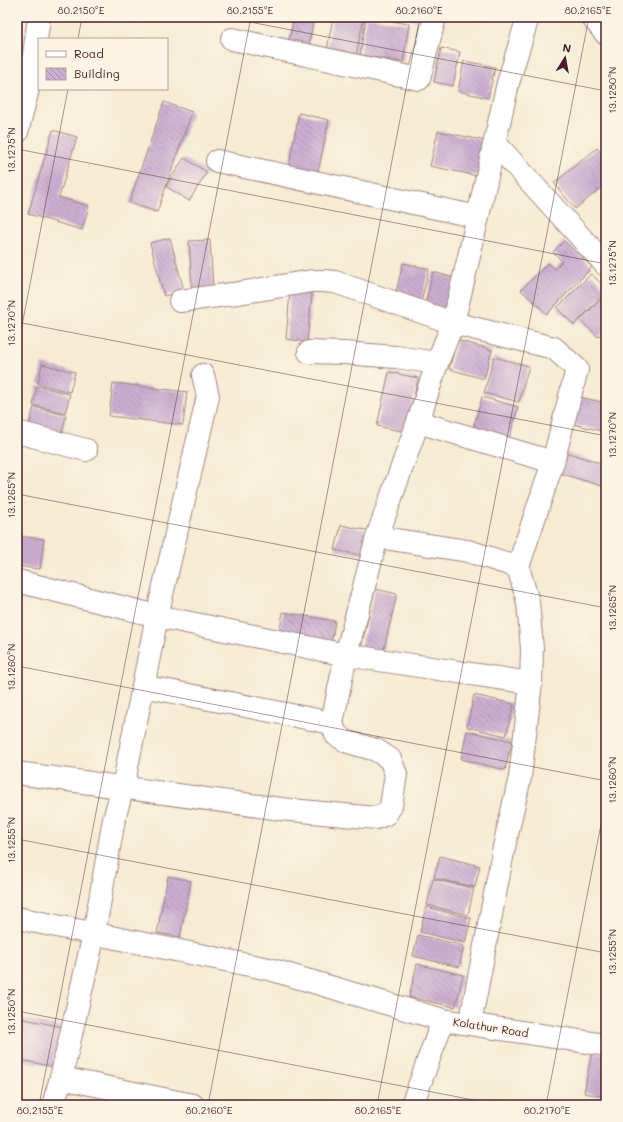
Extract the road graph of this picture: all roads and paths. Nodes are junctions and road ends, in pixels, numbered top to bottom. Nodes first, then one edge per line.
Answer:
1 (39, 17) edge
2 (435, 17) edge
3 (528, 17) edge
4 (592, 17) edge
5 (606, 34) edge
6 (232, 39) dead end
7 (24, 73) edge
8 (17, 132) edge
9 (494, 143) junction
10 (217, 161) dead end
11 (478, 217) junction
12 (606, 265) edge
13 (180, 301) dead end
14 (453, 323) junction
15 (309, 352) dead end
16 (437, 363) junction
17 (203, 375) dead end
18 (418, 422) junction
19 (17, 432) edge
20 (86, 450) dead end
21 (553, 462) junction
22 (377, 537) junction
23 (518, 567) junction
24 (17, 580) edge
25 (157, 616) junction
26 (346, 655) junction
27 (531, 683) junction
28 (143, 686) junction
29 (332, 723) junction
30 (17, 773) edge
31 (123, 787) junction
32 (17, 918) edge
33 (94, 934) junction
34 (443, 1020) junction
35 (470, 1024) junction
36 (606, 1045) edge
37 (61, 1078) junction
38 (53, 1105) edge
39 (193, 1105) edge
40 (412, 1105) edge

1 - 7 street
2 - 6 street
3 - 9 street
4 - 5 street
7 - 8 street
9 - 11 street
9 - 12 street
10 - 11 street
11 - 14 street
13 - 14 street
14 - 16 street
14 - 21 street
15 - 16 street
16 - 18 street
17 - 25 street
18 - 21 street
18 - 22 street
19 - 20 street
21 - 23 street
22 - 23 street
22 - 26 street
23 - 27 street
24 - 25 street
25 - 26 street
25 - 28 street
26 - 27 street
26 - 29 street
27 - 35 street
28 - 29 street
28 - 31 street
29 - 31 street
30 - 31 street
31 - 33 street
32 - 33 street
33 - 34 street
33 - 37 street
34 - 35 street, Kolathur Road
34 - 40 street, Kolathur Road
35 - 36 street, Kolathur Road
37 - 38 street
37 - 39 street

